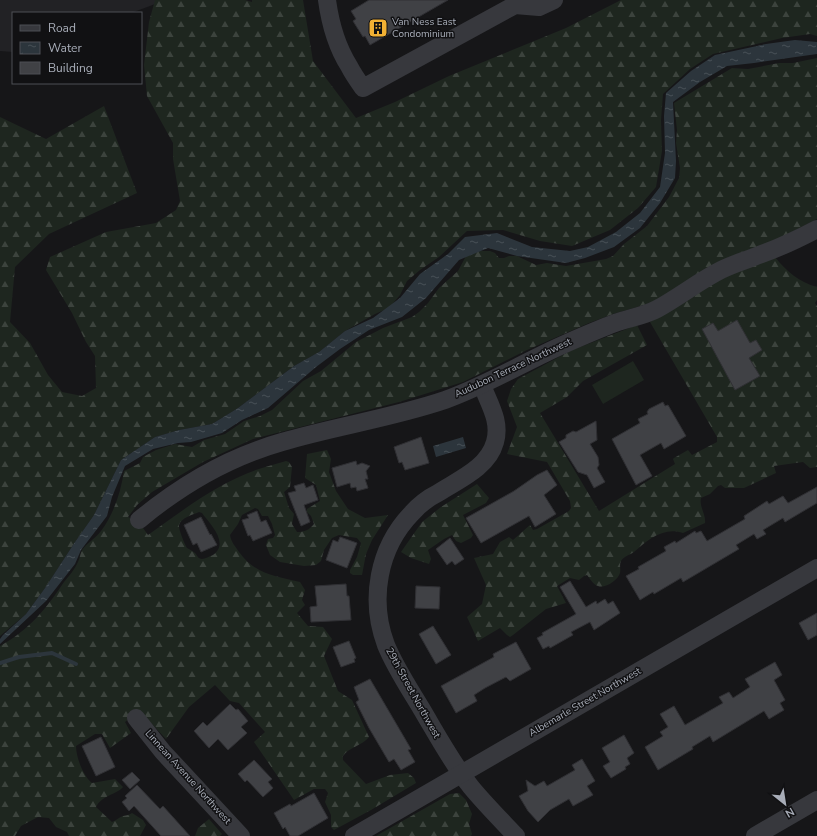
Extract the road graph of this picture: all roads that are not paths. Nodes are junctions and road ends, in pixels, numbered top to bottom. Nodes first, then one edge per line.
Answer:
1 (327, 0) edge
2 (554, 0) edge
3 (817, 229) edge
4 (482, 385) junction
5 (139, 520) dead end
6 (817, 568) edge
7 (136, 718) dead end
8 (461, 773) junction
9 (817, 800) edge
10 (241, 836) edge
11 (354, 836) edge
12 (516, 836) edge
13 (755, 836) edge

1 - 2 street
3 - 4 street, Audubon Terrace Northwest
4 - 5 street, Audubon Terrace Northwest
4 - 8 street, 29th Street Northwest
6 - 8 street, Albemarle Street Northwest
7 - 10 street, Linnean Avenue Northwest
8 - 11 street, Albemarle Street Northwest
8 - 12 street, 29th Street Northwest
9 - 13 street

